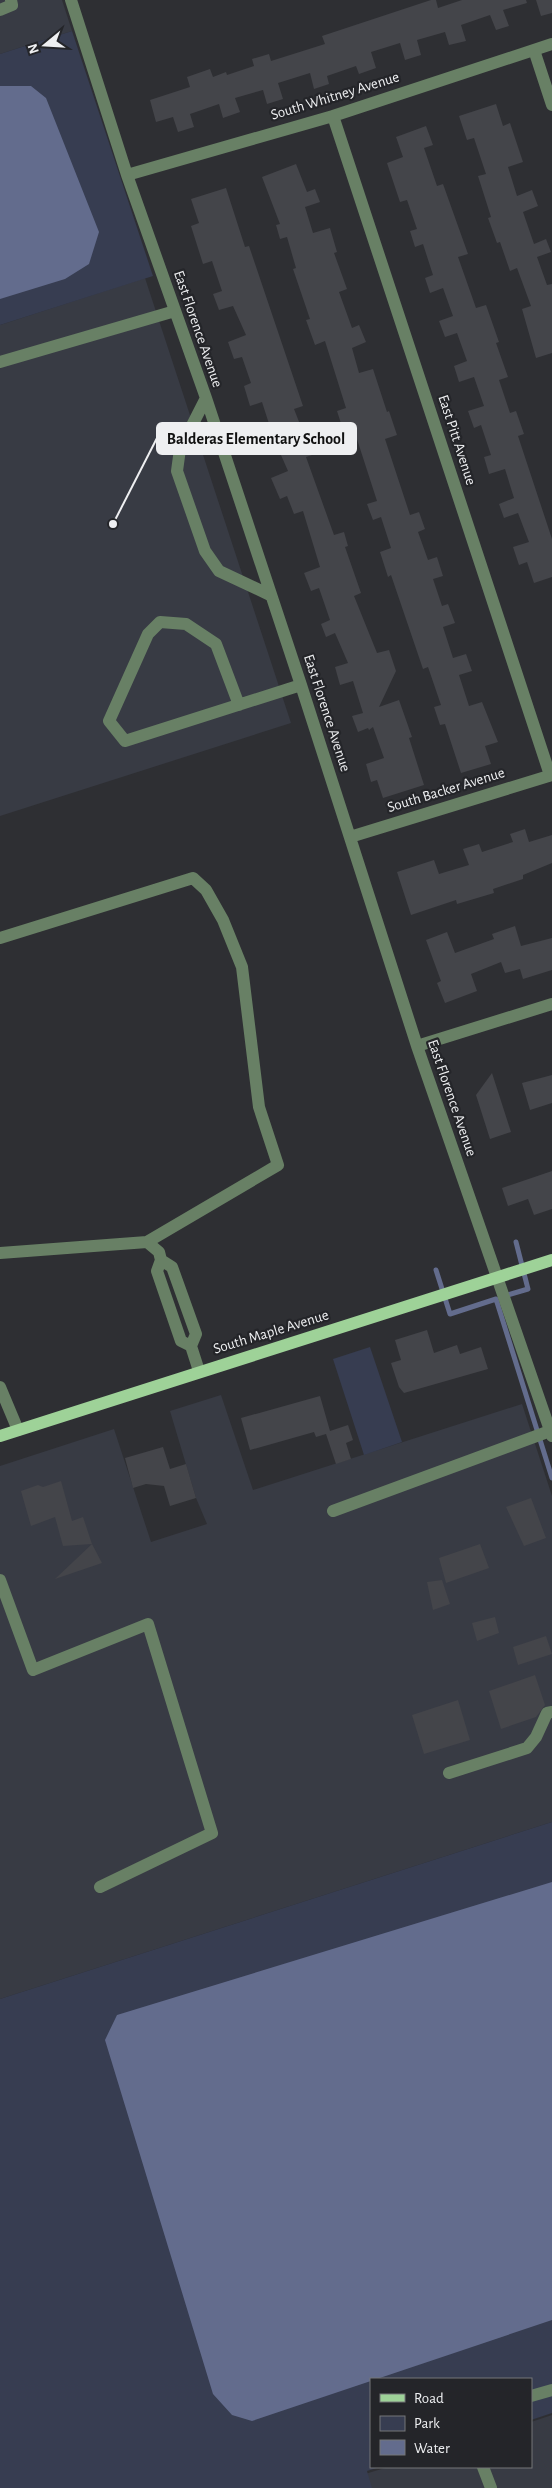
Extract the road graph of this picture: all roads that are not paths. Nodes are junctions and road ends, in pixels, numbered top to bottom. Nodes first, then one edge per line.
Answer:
1 (11, 0) edge
2 (71, 0) edge
3 (0, 10) edge
4 (552, 44) edge
5 (534, 50) junction
6 (552, 105) edge
7 (333, 116) junction
8 (127, 175) junction
9 (175, 311) junction
10 (0, 362) edge
11 (206, 398) junction
12 (270, 595) junction
13 (301, 685) junction
14 (238, 704) junction
15 (551, 775) edge
16 (350, 837) junction
17 (0, 938) edge
18 (552, 1004) edge
19 (417, 1046) junction
20 (148, 1242) junction
21 (0, 1253) edge
22 (552, 1260) edge
23 (497, 1278) junction
24 (199, 1371) junction
25 (0, 1387) edge
26 (18, 1430) junction
27 (551, 1433) edge
28 (0, 1436) edge
29 (333, 1512) dead end
30 (0, 1580) edge
31 (552, 1712) edge
32 (449, 1773) dead end
33 (100, 1887) dead end
34 (552, 2390) edge
35 (532, 2396) edge
36 (483, 2468) edge
37 (491, 2488) edge

1 - 3 street
2 - 8 street, East Florence Avenue
4 - 5 street, South Whitney Avenue
5 - 6 street
5 - 7 street, South Whitney Avenue
7 - 8 street, South Whitney Avenue
7 - 15 street, East Pitt Avenue
8 - 9 street, East Florence Avenue
9 - 10 street
9 - 11 street, East Florence Avenue
11 - 12 street, East Florence Avenue
11 - 12 street
12 - 13 street, East Florence Avenue
13 - 14 street
13 - 16 street, East Florence Avenue
14 - 14 street
15 - 16 street, South Backer Avenue
16 - 19 street, East Florence Avenue
17 - 20 street
18 - 19 street
19 - 23 street, East Florence Avenue
20 - 21 street
20 - 24 street
22 - 23 main road, South Maple Avenue
23 - 24 main road, South Maple Avenue
23 - 27 street, East Florence Avenue
24 - 26 main road, South Maple Avenue
25 - 26 street
26 - 28 main road, South Maple Avenue
27 - 29 street
30 - 33 street
31 - 32 street
34 - 35 street
36 - 37 street

